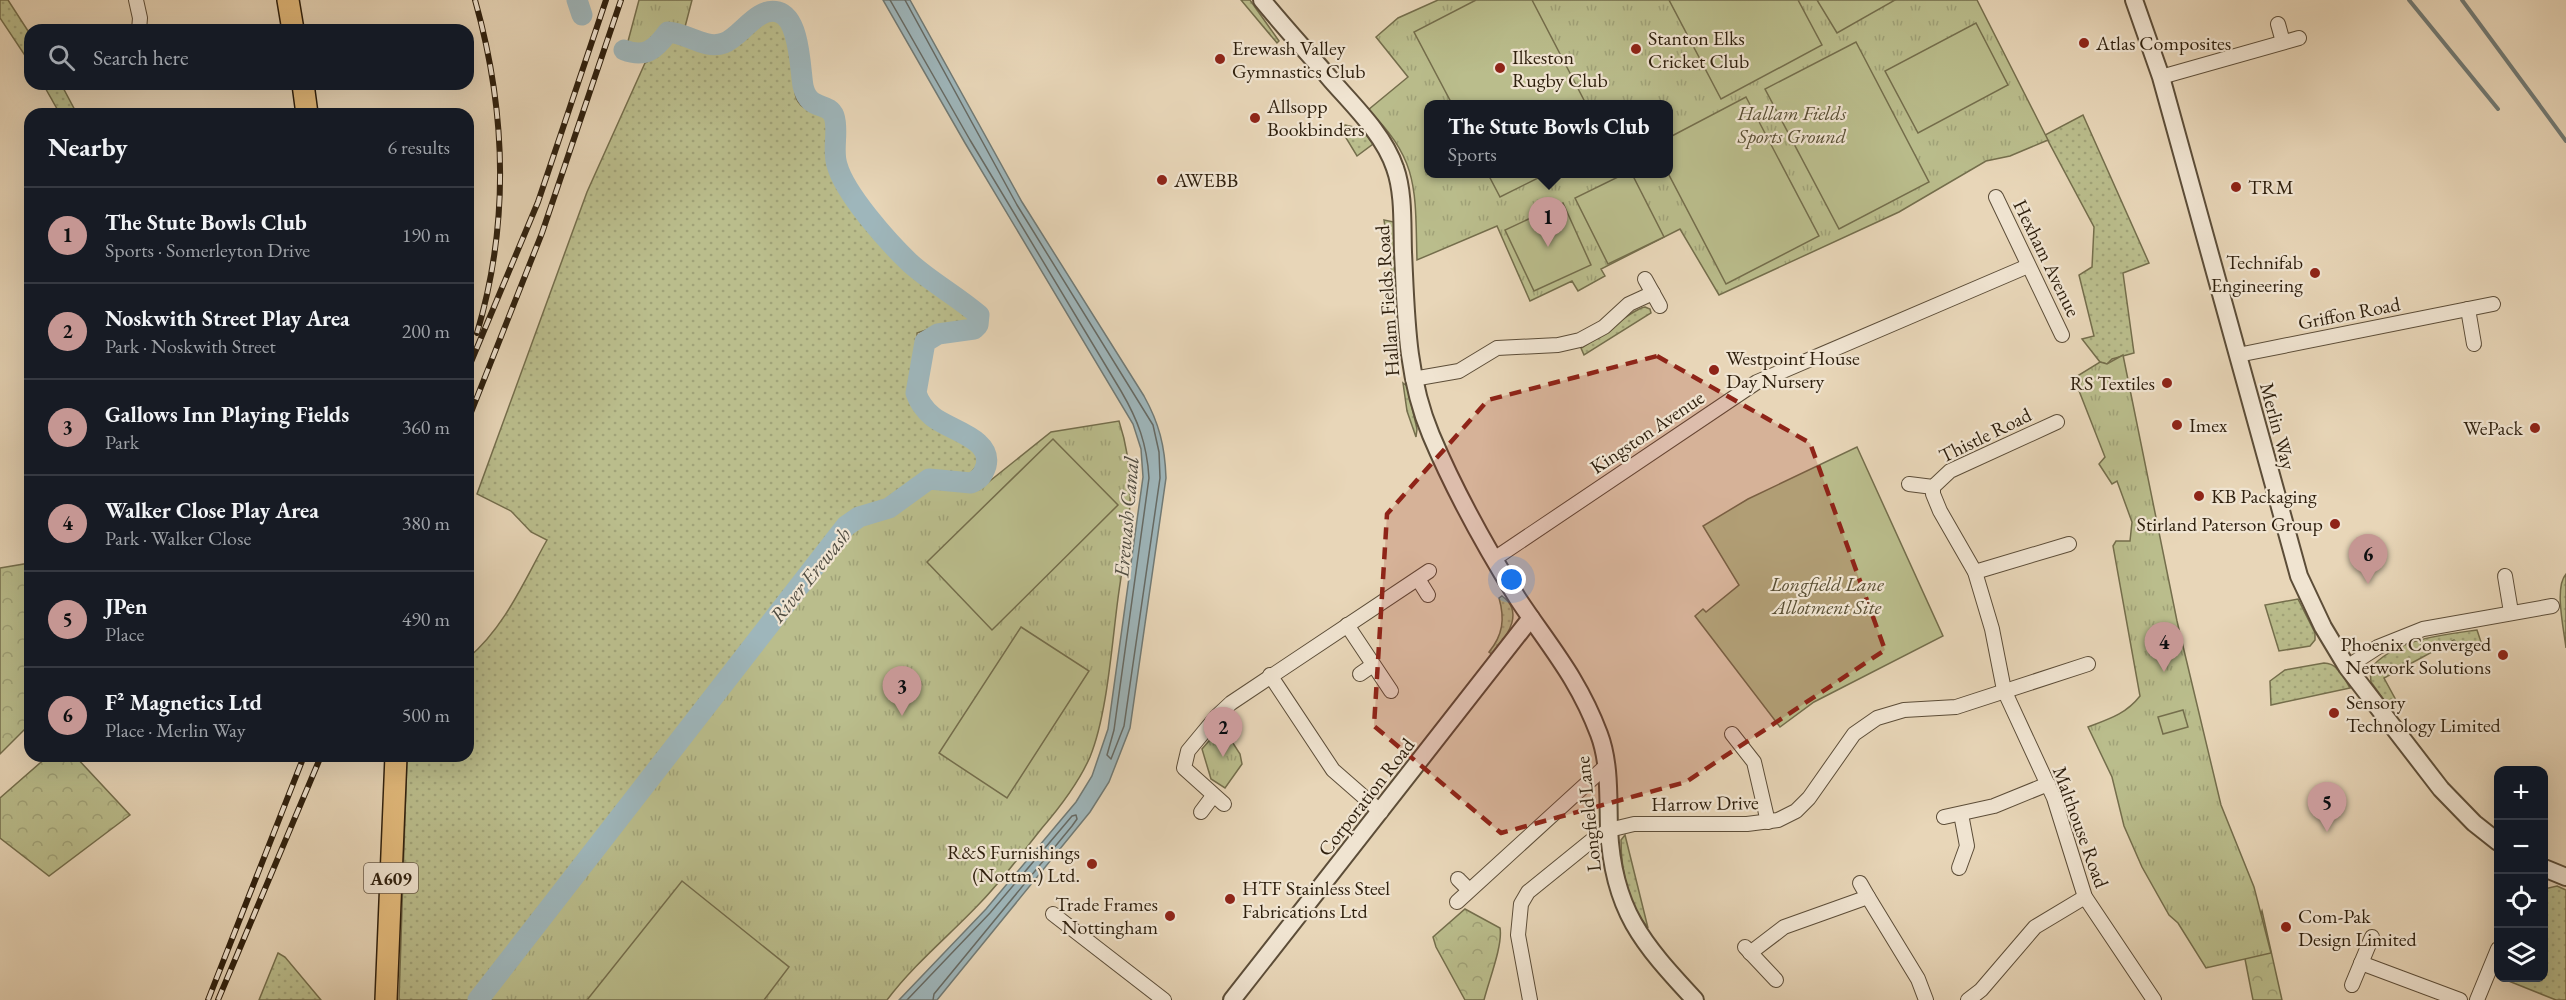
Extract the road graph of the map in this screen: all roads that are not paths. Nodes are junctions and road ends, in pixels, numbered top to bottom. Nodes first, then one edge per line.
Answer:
1 (136, 0) edge
2 (288, 0) edge
3 (1262, 0) edge
4 (2134, 0) edge
5 (140, 24) edge
6 (293, 24) edge
7 (2278, 24) dead end
8 (2300, 38) dead end
9 (2283, 42) junction
10 (2161, 77) junction
11 (304, 90) edge
12 (306, 108) edge
13 (1996, 197) dead end
14 (2028, 266) junction
15 (1645, 279) dead end
16 (2493, 304) dead end
17 (2468, 309) junction
18 (2062, 335) dead end
19 (2474, 344) dead end
20 (2238, 355) junction
21 (1413, 379) junction
22 (2057, 422) dead end
23 (1909, 484) dead end
24 (1933, 487) junction
25 (2069, 544) dead end
26 (1494, 559) junction
27 (1975, 572) junction
28 (2505, 576) dead end
29 (1428, 595) dead end
30 (2552, 606) dead end
31 (2511, 612) junction
32 (1531, 618) junction
33 (1347, 625) junction
34 (2088, 664) dead end
35 (1373, 665) junction
36 (2347, 667) junction
37 (1360, 674) dead end
38 (1270, 675) junction
39 (2004, 690) junction
40 (1391, 691) dead end
41 (1732, 734) dead end
42 (396, 762) edge
43 (1606, 765) junction
44 (2048, 784) junction
45 (1201, 812) dead end
46 (1381, 812) junction
47 (1961, 814) junction
48 (1944, 817) dead end
49 (1768, 822) junction
50 (1609, 830) junction
51 (2494, 838) edge
52 (1959, 868) dead end
53 (2548, 870) edge
54 (2566, 877) edge
55 (1458, 879) dead end
56 (1860, 883) dead end
57 (1469, 890) junction
58 (1868, 897) junction
59 (2085, 897) junction
60 (1457, 902) dead end
61 (1053, 914) dead end
62 (2372, 937) dead end
63 (2494, 961) edge
64 (2361, 963) junction
65 (1776, 980) dead end
66 (2352, 985) dead end
67 (386, 1000) edge
68 (1164, 1000) edge
69 (1232, 1000) edge
70 (1530, 1000) edge
71 (1695, 1000) edge
72 (1926, 1000) edge
73 (1968, 1000) edge
74 (2154, 1000) edge
75 (2460, 1000) edge
76 (2477, 1000) edge

1 - 5 street
2 - 6 main road
3 - 21 street, Hallam Fields Road
4 - 10 street, Merlin Way
7 - 9 street
8 - 9 street
9 - 10 street
10 - 20 street, Merlin Way
11 - 12 main road
13 - 14 street, Hexham Avenue
14 - 18 street, Hexham Avenue
14 - 26 street, Kingston Avenue
15 - 21 street
16 - 17 street, Griffon Road
17 - 19 street
17 - 20 street, Griffon Road
20 - 36 street, Merlin Way
21 - 26 street, Hallam Fields Road
22 - 24 street, Thistle Road
23 - 24 street, Thistle Road
24 - 27 street, Thistle Road
25 - 27 street
26 - 32 street, Hallam Fields Road
27 - 39 street, Thistle Road
28 - 31 street
29 - 33 street
30 - 31 street
31 - 36 street
32 - 43 street, Longfield Lane
32 - 46 street, Corporation Road
33 - 35 street
33 - 38 street
34 - 39 street, Harrow Drive
35 - 37 street
35 - 40 street
36 - 51 street, Merlin Way
38 - 45 street
38 - 46 street
39 - 44 street, Malthouse Road
39 - 49 street, Harrow Drive
41 - 49 street
42 - 67 main road, A609
43 - 50 street, Longfield Lane
43 - 57 street
44 - 47 street
44 - 59 street, Malthouse Road
46 - 69 street, Corporation Road
47 - 48 street
47 - 52 street
49 - 50 street, Harrow Drive
50 - 70 street
50 - 71 street, Longfield Lane
53 - 54 street
55 - 57 street
56 - 58 street
57 - 60 street
58 - 65 street
58 - 72 street
59 - 73 street
59 - 74 street, Malthouse Road
61 - 68 street
62 - 64 street
63 - 76 street
64 - 66 street
64 - 75 street

